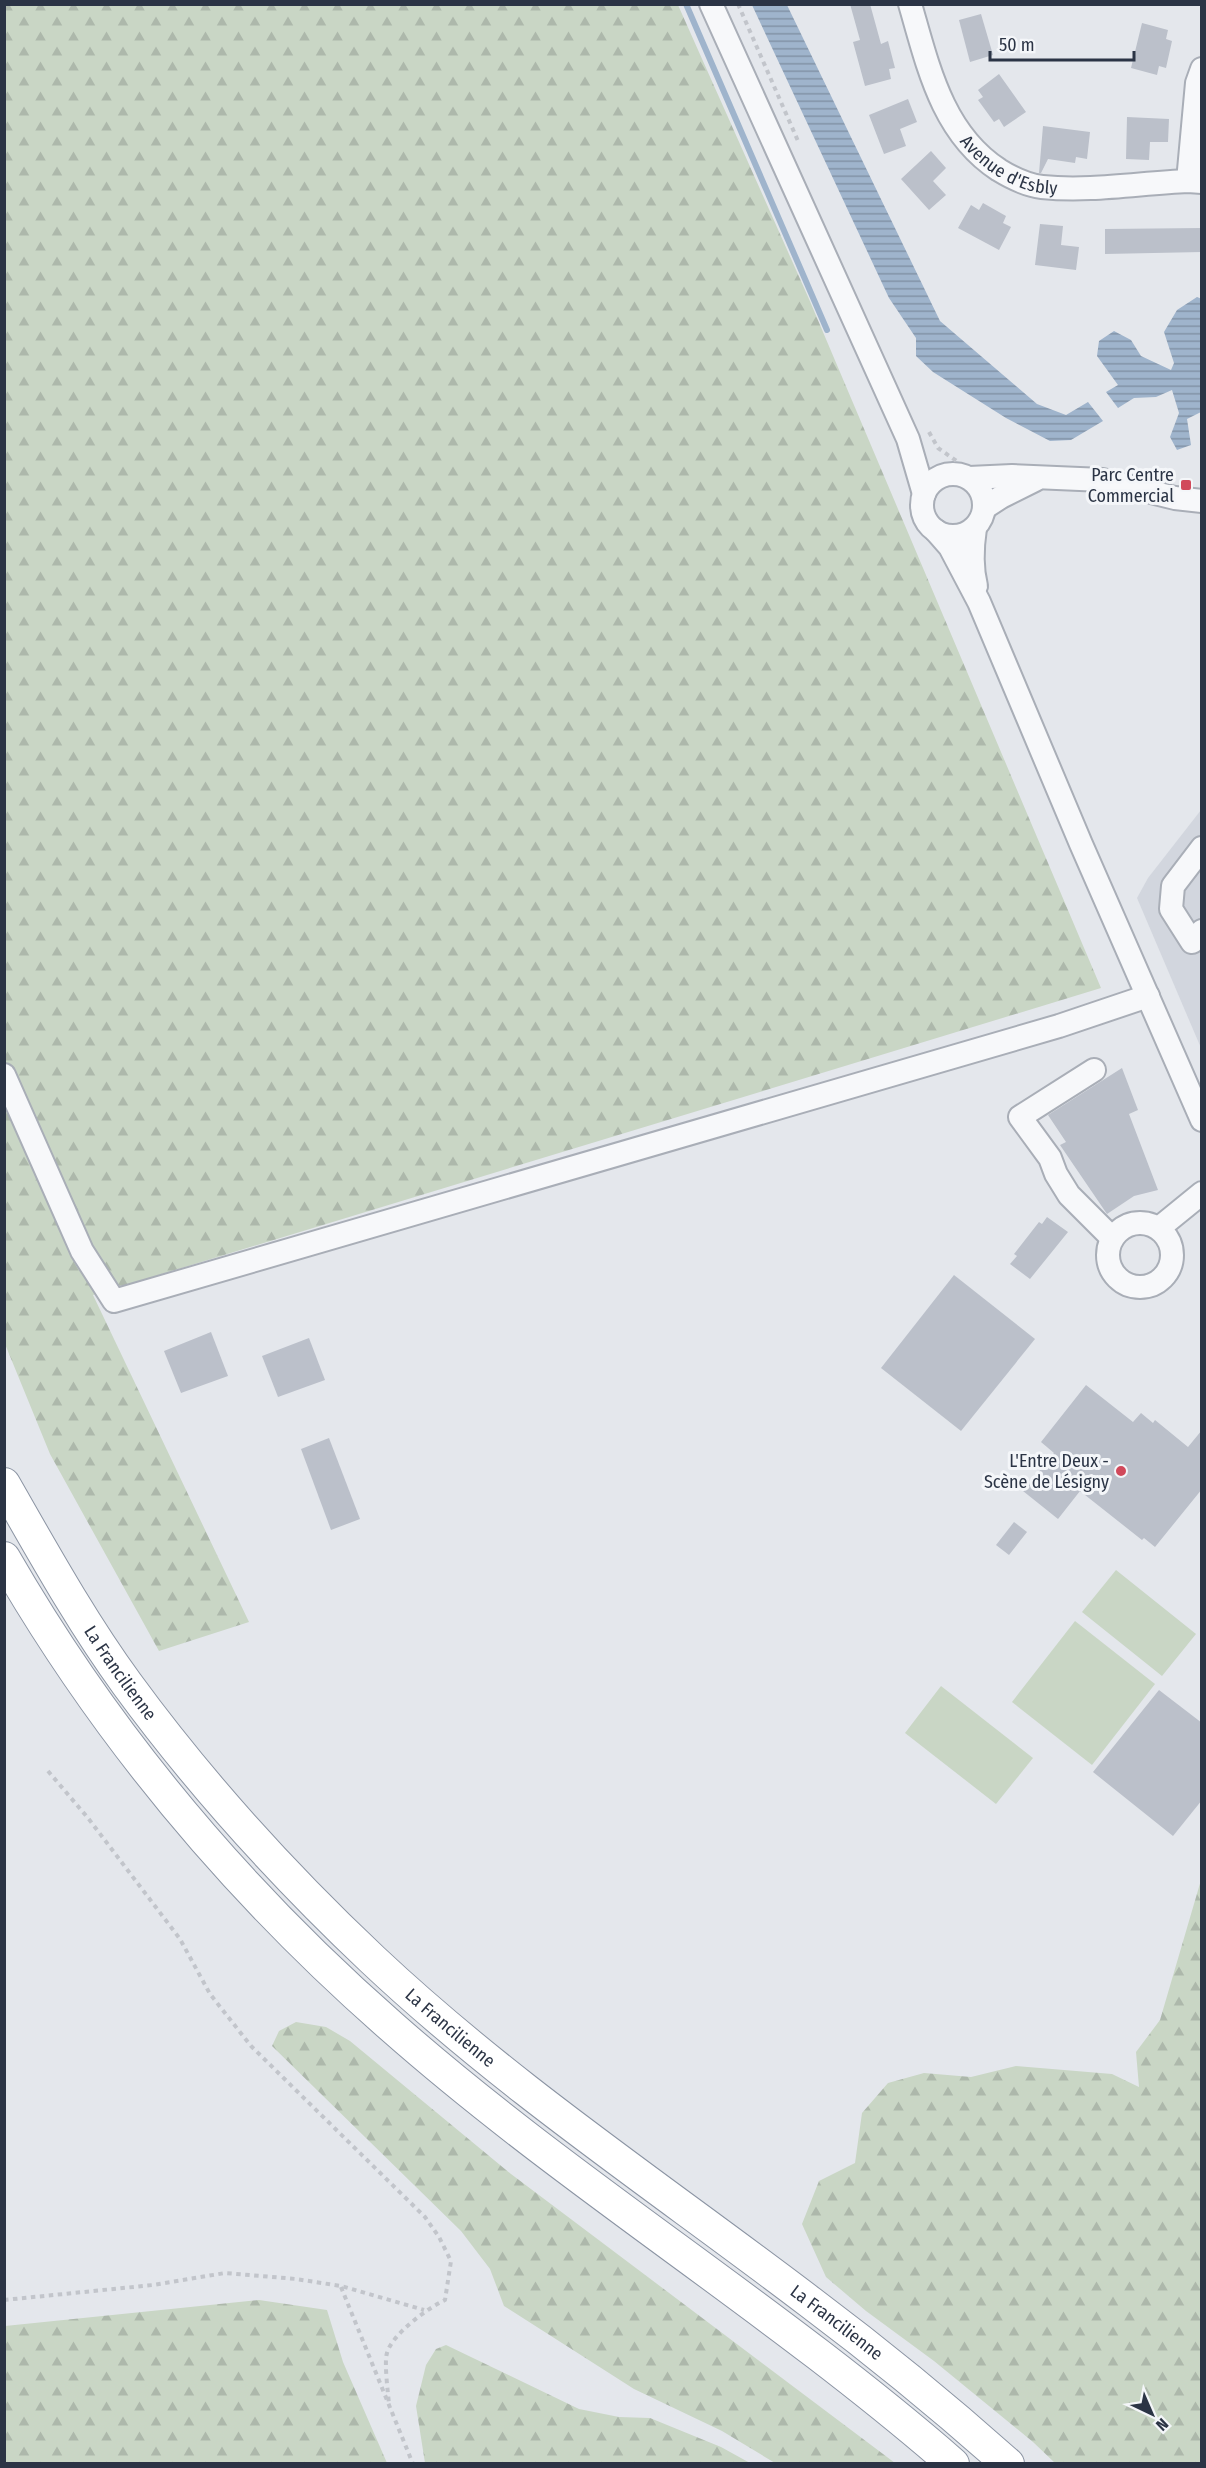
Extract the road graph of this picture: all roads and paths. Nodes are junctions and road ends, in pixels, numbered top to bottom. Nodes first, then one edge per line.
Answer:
1 (711, 4) edge
2 (910, 4) edge
3 (1202, 69) edge
4 (1195, 181) edge
5 (908, 439) junction
6 (960, 476) junction
7 (1039, 478) junction
8 (924, 494) junction
9 (1202, 501) edge
10 (980, 518) junction
11 (936, 531) junction
12 (979, 602) junction
13 (1202, 848) edge
14 (1202, 931) edge
15 (1148, 996) junction
16 (1094, 1070) dead end
17 (4, 1076) edge
18 (1202, 1120) edge
19 (1202, 1193) edge
20 (1159, 1228) junction
21 (1112, 1238) junction
22 (4, 1484) edge
23 (4, 1558) edge
24 (48, 1771) dead end
25 (341, 2286) junction
26 (4, 2300) edge
27 (425, 2310) junction
28 (388, 2404) junction
29 (413, 2463) edge
30 (953, 2463) edge
31 (1008, 2463) edge

1 - 5 street
2 - 4 street, Avenue d'Esbly
3 - 4 street
5 - 6 street
5 - 8 street
6 - 7 street
6 - 8 street
6 - 10 street
7 - 9 street
7 - 10 street
8 - 11 street
10 - 11 street
10 - 12 street
11 - 12 street
12 - 15 street
13 - 14 street
15 - 17 street
15 - 18 street
16 - 21 street
19 - 20 street
20 - 21 street
20 - 21 street
22 - 31 highway, La Francilienne
23 - 30 highway, La Francilienne
24 - 27 path
25 - 26 path
25 - 27 path
25 - 28 path
27 - 28 path
28 - 29 path

